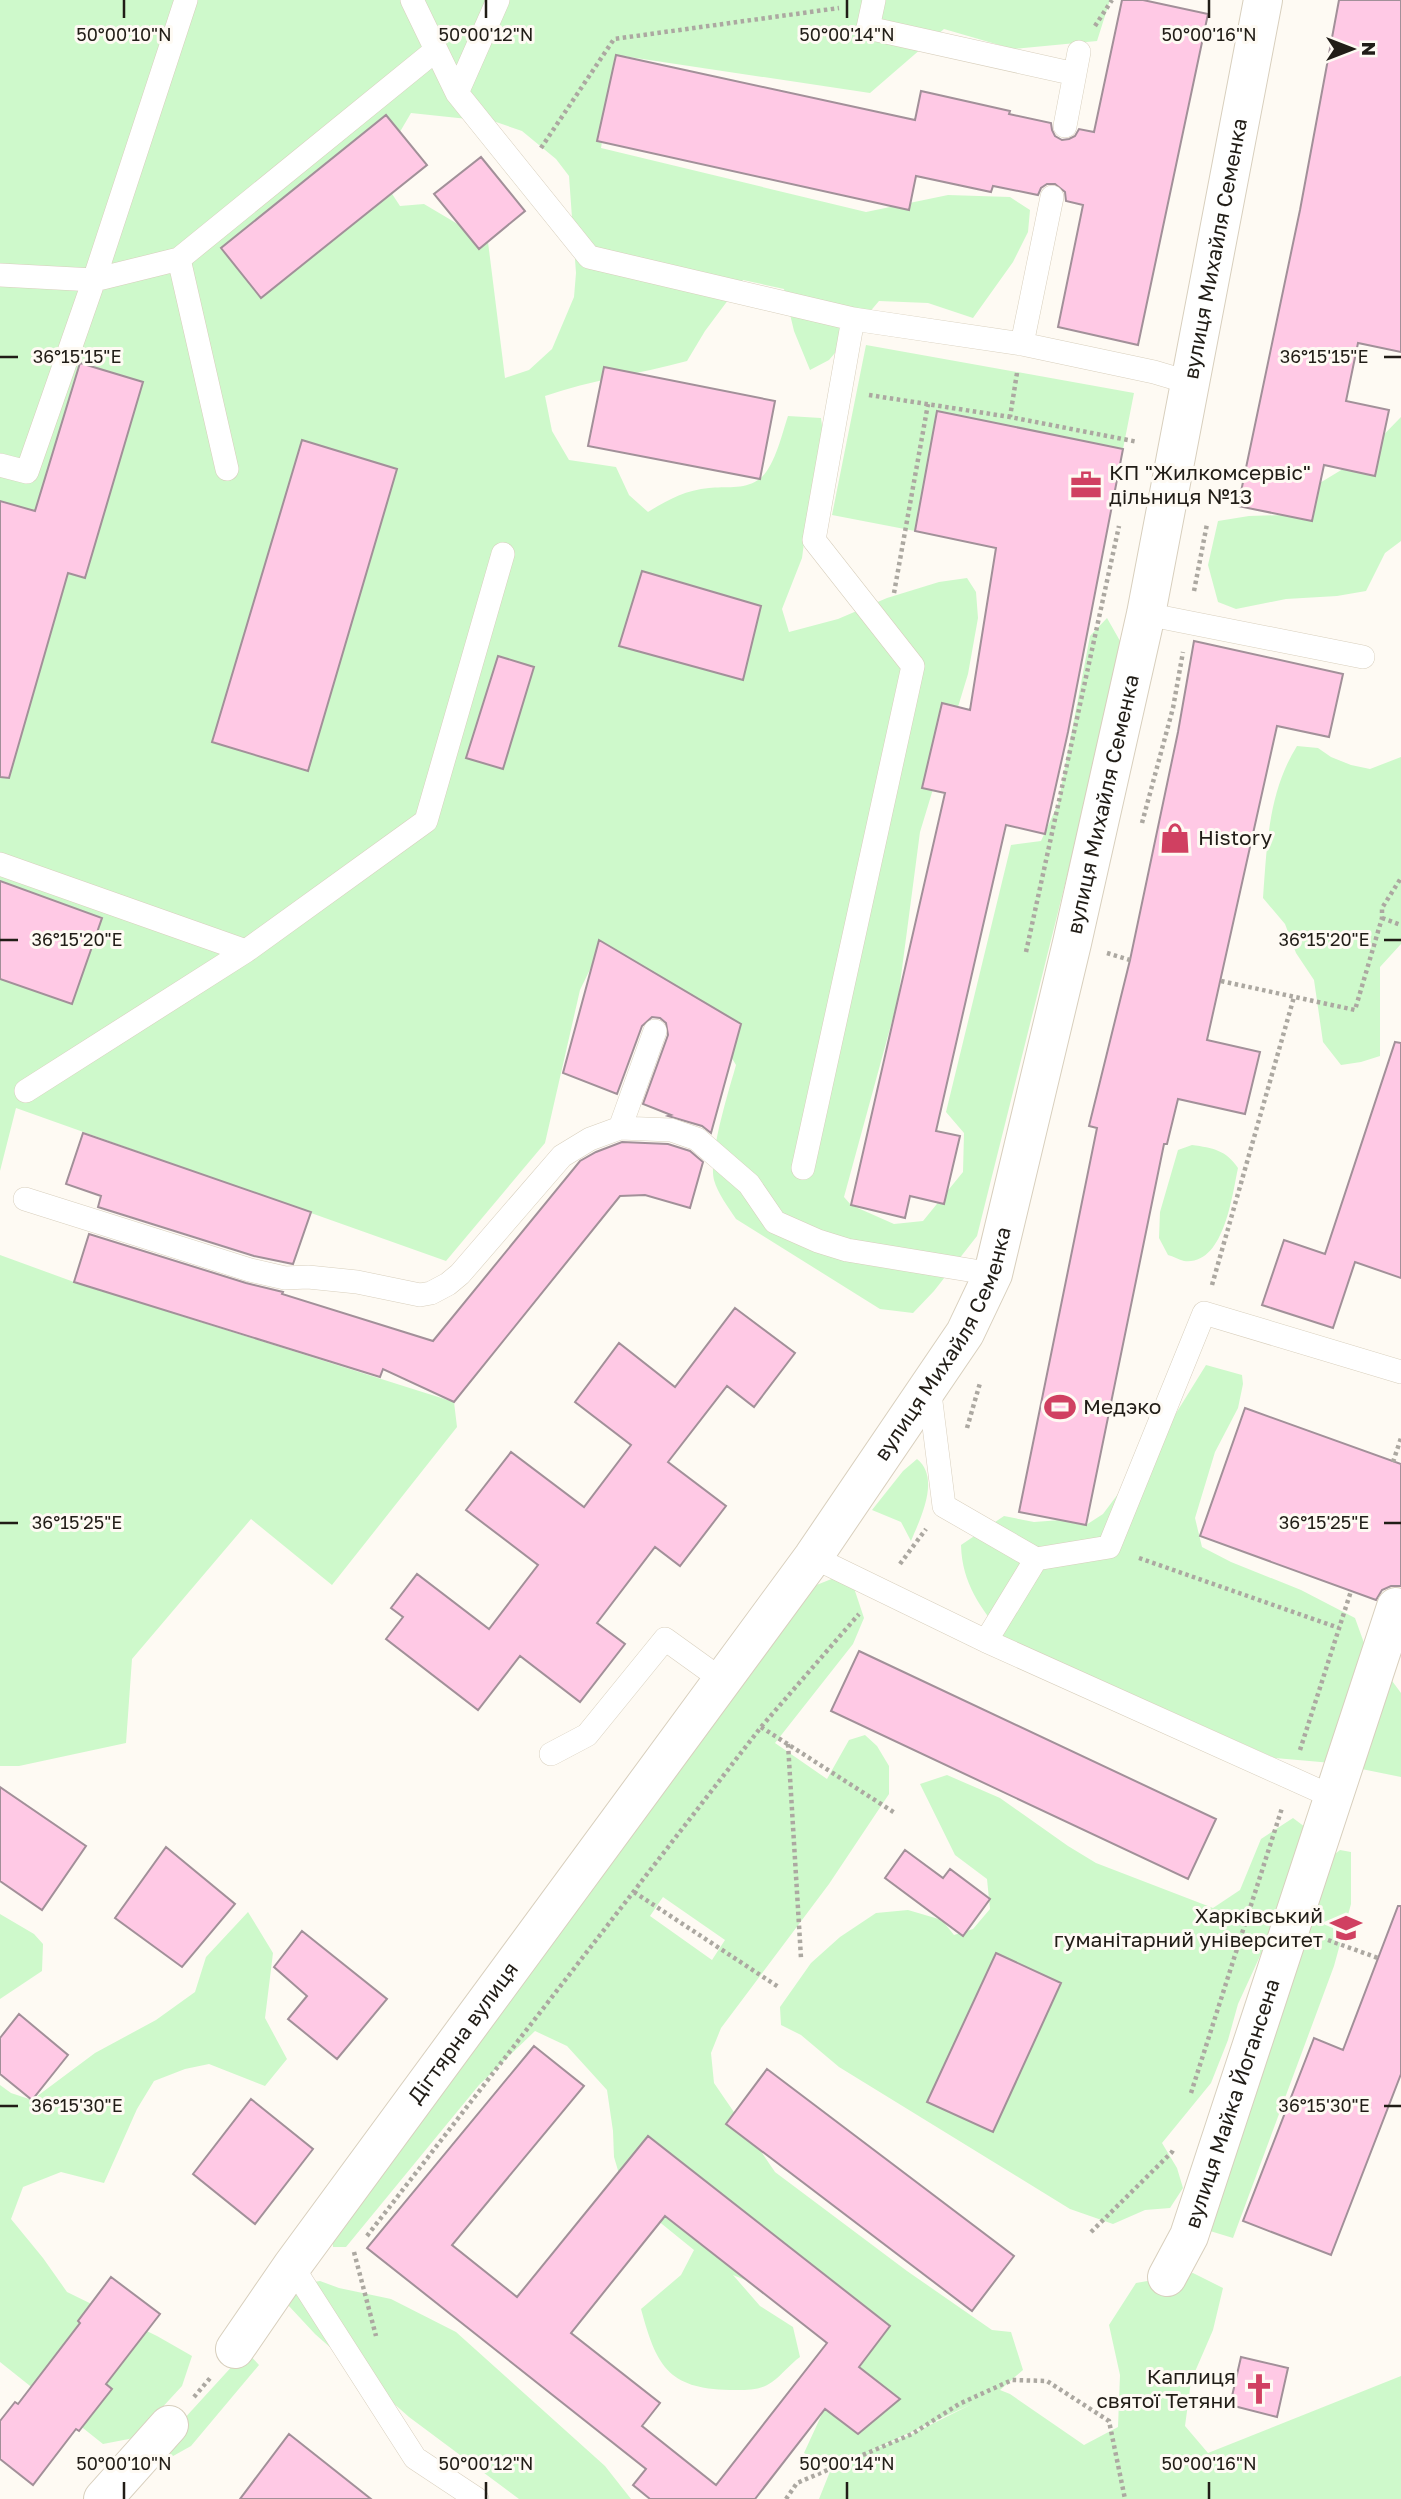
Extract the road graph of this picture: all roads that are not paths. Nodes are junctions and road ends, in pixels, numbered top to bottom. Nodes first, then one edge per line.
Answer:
1 (412, 0) edge
2 (498, 0) edge
3 (1263, 0) edge
4 (177, 2) edge
5 (874, 2) edge
6 (436, 50) junction
7 (457, 93) junction
8 (1065, 126) dead end
9 (1052, 197) dead end
10 (179, 259) junction
11 (0, 275) edge
12 (94, 280) junction
13 (853, 318) junction
14 (1022, 344) junction
15 (1191, 383) junction
16 (0, 464) edge
17 (227, 469) dead end
18 (503, 554) dead end
19 (1146, 614) junction
20 (1363, 657) dead end
21 (0, 864) edge
22 (246, 951) junction
23 (655, 1031) dead end
24 (26, 1091) dead end
25 (620, 1128) junction
26 (803, 1168) dead end
27 (26, 1199) dead end
28 (993, 1274) junction
29 (1401, 1372) edge
30 (929, 1386) junction
31 (813, 1557) junction
32 (1036, 1559) junction
33 (1396, 1607) dead end
34 (986, 1641) junction
35 (722, 1680) junction
36 (551, 1754) dead end
37 (1333, 1797) junction
38 (292, 2266) junction
39 (1167, 2277) dead end
40 (234, 2350) road end
41 (169, 2425) road end
42 (103, 2499) edge
43 (478, 2499) edge

1 - 6 lane
2 - 7 lane
3 - 15 street, вулиця Михайля Семенка
4 - 12 lane
5 - 8 lane
6 - 7 lane
6 - 10 lane
7 - 13 lane
9 - 14 lane
10 - 12 lane
10 - 17 lane
11 - 12 lane
12 - 16 lane
13 - 14 lane
13 - 26 lane
14 - 15 lane
15 - 19 street, вулиця Михайля Семенка
18 - 22 lane
19 - 20 lane
19 - 28 street, вулиця Михайля Семенка
21 - 22 lane
22 - 24 lane
23 - 25 lane
25 - 27 lane
25 - 28 lane
28 - 30 street, вулиця Михайля Семенка
29 - 32 lane
30 - 31 street, вулиця Михайля Семенка
30 - 32 lane
31 - 34 lane
31 - 35 street, Дігтярна вулиця
32 - 34 lane
33 - 37 street, вулиця Майка Йогансена
34 - 37 lane
35 - 36 lane
35 - 38 street, Дігтярна вулиця
37 - 39 street, вулиця Майка Йогансена
38 - 40 street, Дігтярна вулиця
38 - 43 lane
41 - 42 street

